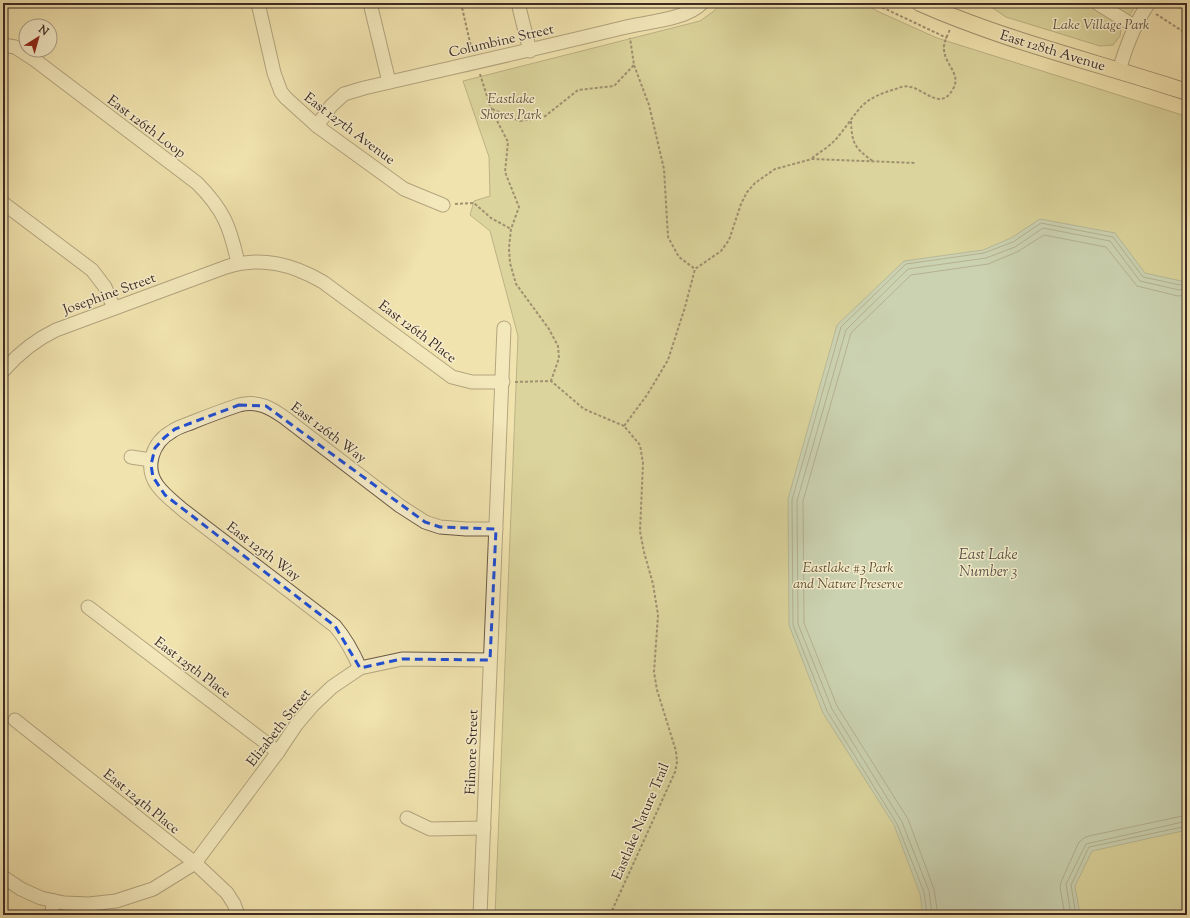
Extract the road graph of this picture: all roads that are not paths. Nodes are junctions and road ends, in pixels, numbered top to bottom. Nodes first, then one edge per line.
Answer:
1 (258, 3) edge
2 (370, 3) edge
3 (518, 3) edge
4 (702, 3) edge
5 (920, 3) edge
6 (1097, 3) edge
7 (1152, 8) edge
8 (1134, 26) junction
9 (3, 45) edge
10 (530, 51) junction
11 (1119, 71) junction
12 (389, 82) junction
13 (1187, 92) edge
14 (317, 126) junction
15 (3, 203) edge
16 (444, 204) road end
17 (238, 263) junction
18 (114, 308) junction
19 (504, 328) dead end
20 (3, 371) edge
21 (503, 382) junction
22 (131, 457) dead end
23 (151, 460) junction
24 (496, 529) junction
25 (88, 607) dead end
26 (490, 660) junction
27 (360, 668) junction
28 (16, 720) dead end
29 (278, 752) junction
30 (407, 818) dead end
31 (484, 828) junction
32 (195, 863) junction
33 (3, 877) edge
34 (54, 902) junction
35 (51, 915) edge
36 (238, 915) edge
37 (480, 915) edge

1 - 14 street, East 127th Avenue
2 - 12 street
3 - 10 street
4 - 10 street, Columbine Street
5 - 11 main road, East 128th Avenue
6 - 8 street
7 - 8 street
8 - 11 street
9 - 17 street, East 126th Loop
10 - 12 street, Columbine Street
11 - 13 main road, East 128th Avenue
12 - 14 street, Columbine Street
14 - 16 street, East 127th Avenue
15 - 18 street
17 - 18 street, Josephine Street
17 - 21 street, East 126th Place
18 - 20 street, Josephine Street
19 - 21 street
21 - 24 street
22 - 23 street
23 - 24 street, East 126th Way
23 - 27 street, East 125th Way
24 - 26 street, Filmore Street
25 - 29 street, East 125th Place
26 - 27 street, Elizabeth Street
26 - 31 street, Filmore Street
27 - 29 street, Elizabeth Street
28 - 32 street, East 124th Place
29 - 32 street, Elizabeth Street
30 - 31 street
31 - 37 street, Filmore Street
32 - 34 street
32 - 36 street, East 124th Place
33 - 34 street
34 - 35 street

